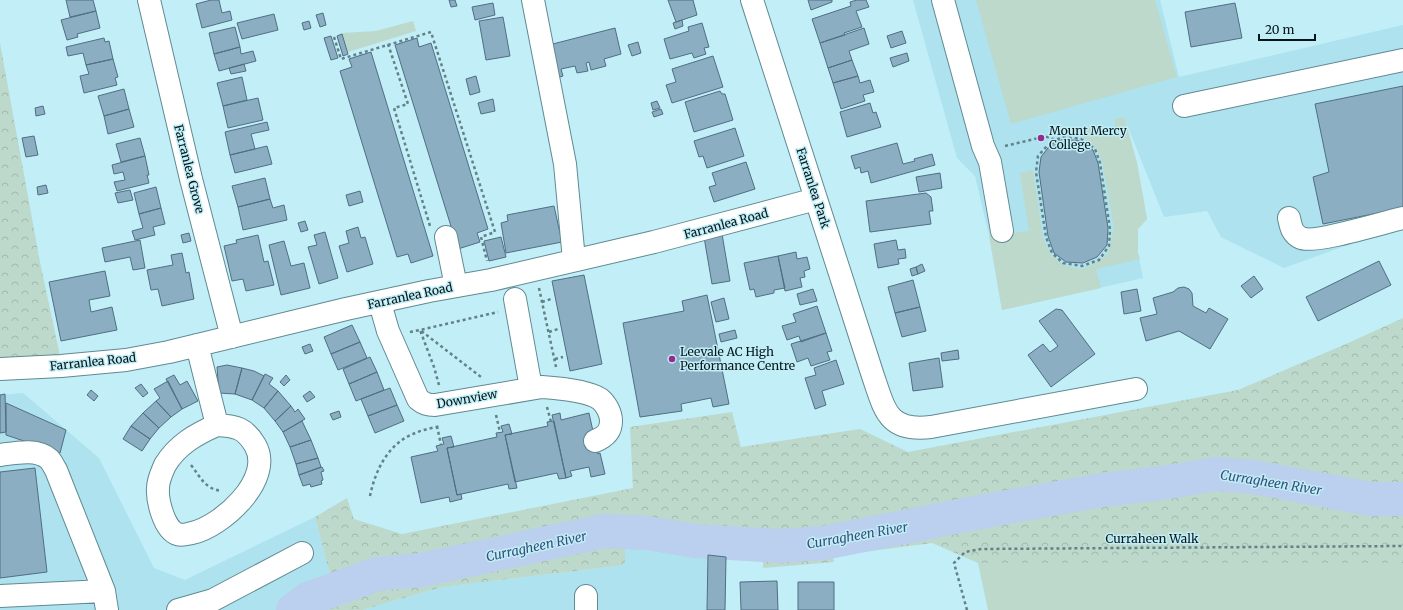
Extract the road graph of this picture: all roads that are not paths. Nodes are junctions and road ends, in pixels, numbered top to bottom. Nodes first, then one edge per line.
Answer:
1 (150, 0) edge
2 (533, 0) edge
3 (752, 0) edge
4 (943, 0) edge
5 (1403, 60) edge
6 (1184, 106) dead end
7 (816, 199) junction
8 (1289, 218) dead end
9 (1403, 218) edge
10 (1002, 231) dead end
11 (439, 235) road end
12 (574, 260) junction
13 (456, 286) junction
14 (380, 303) junction
15 (516, 303) road end
16 (232, 337) junction
17 (197, 345) junction
18 (0, 369) edge
19 (531, 388) junction
20 (1136, 389) dead end
21 (217, 425) junction
22 (595, 441) dead end
23 (0, 455) edge
24 (302, 553) dead end
25 (0, 596) edge
26 (105, 601) edge
27 (178, 610) edge

1 - 16 street, Farranlea Grove
2 - 12 street
3 - 7 street, Farranlea Park
4 - 10 street
5 - 6 street
7 - 12 street, Farranlea Road
7 - 20 street, Farranlea Park
8 - 9 street
11 - 13 street
12 - 13 street, Farranlea Road
13 - 14 street, Farranlea Road
14 - 16 street, Farranlea Road
14 - 19 street, Downview
15 - 19 street
16 - 17 street, Farranlea Road
17 - 18 street, Farranlea Road
17 - 21 street
19 - 22 street, Downview
21 - 21 street
23 - 26 street
24 - 27 street
25 - 26 street

